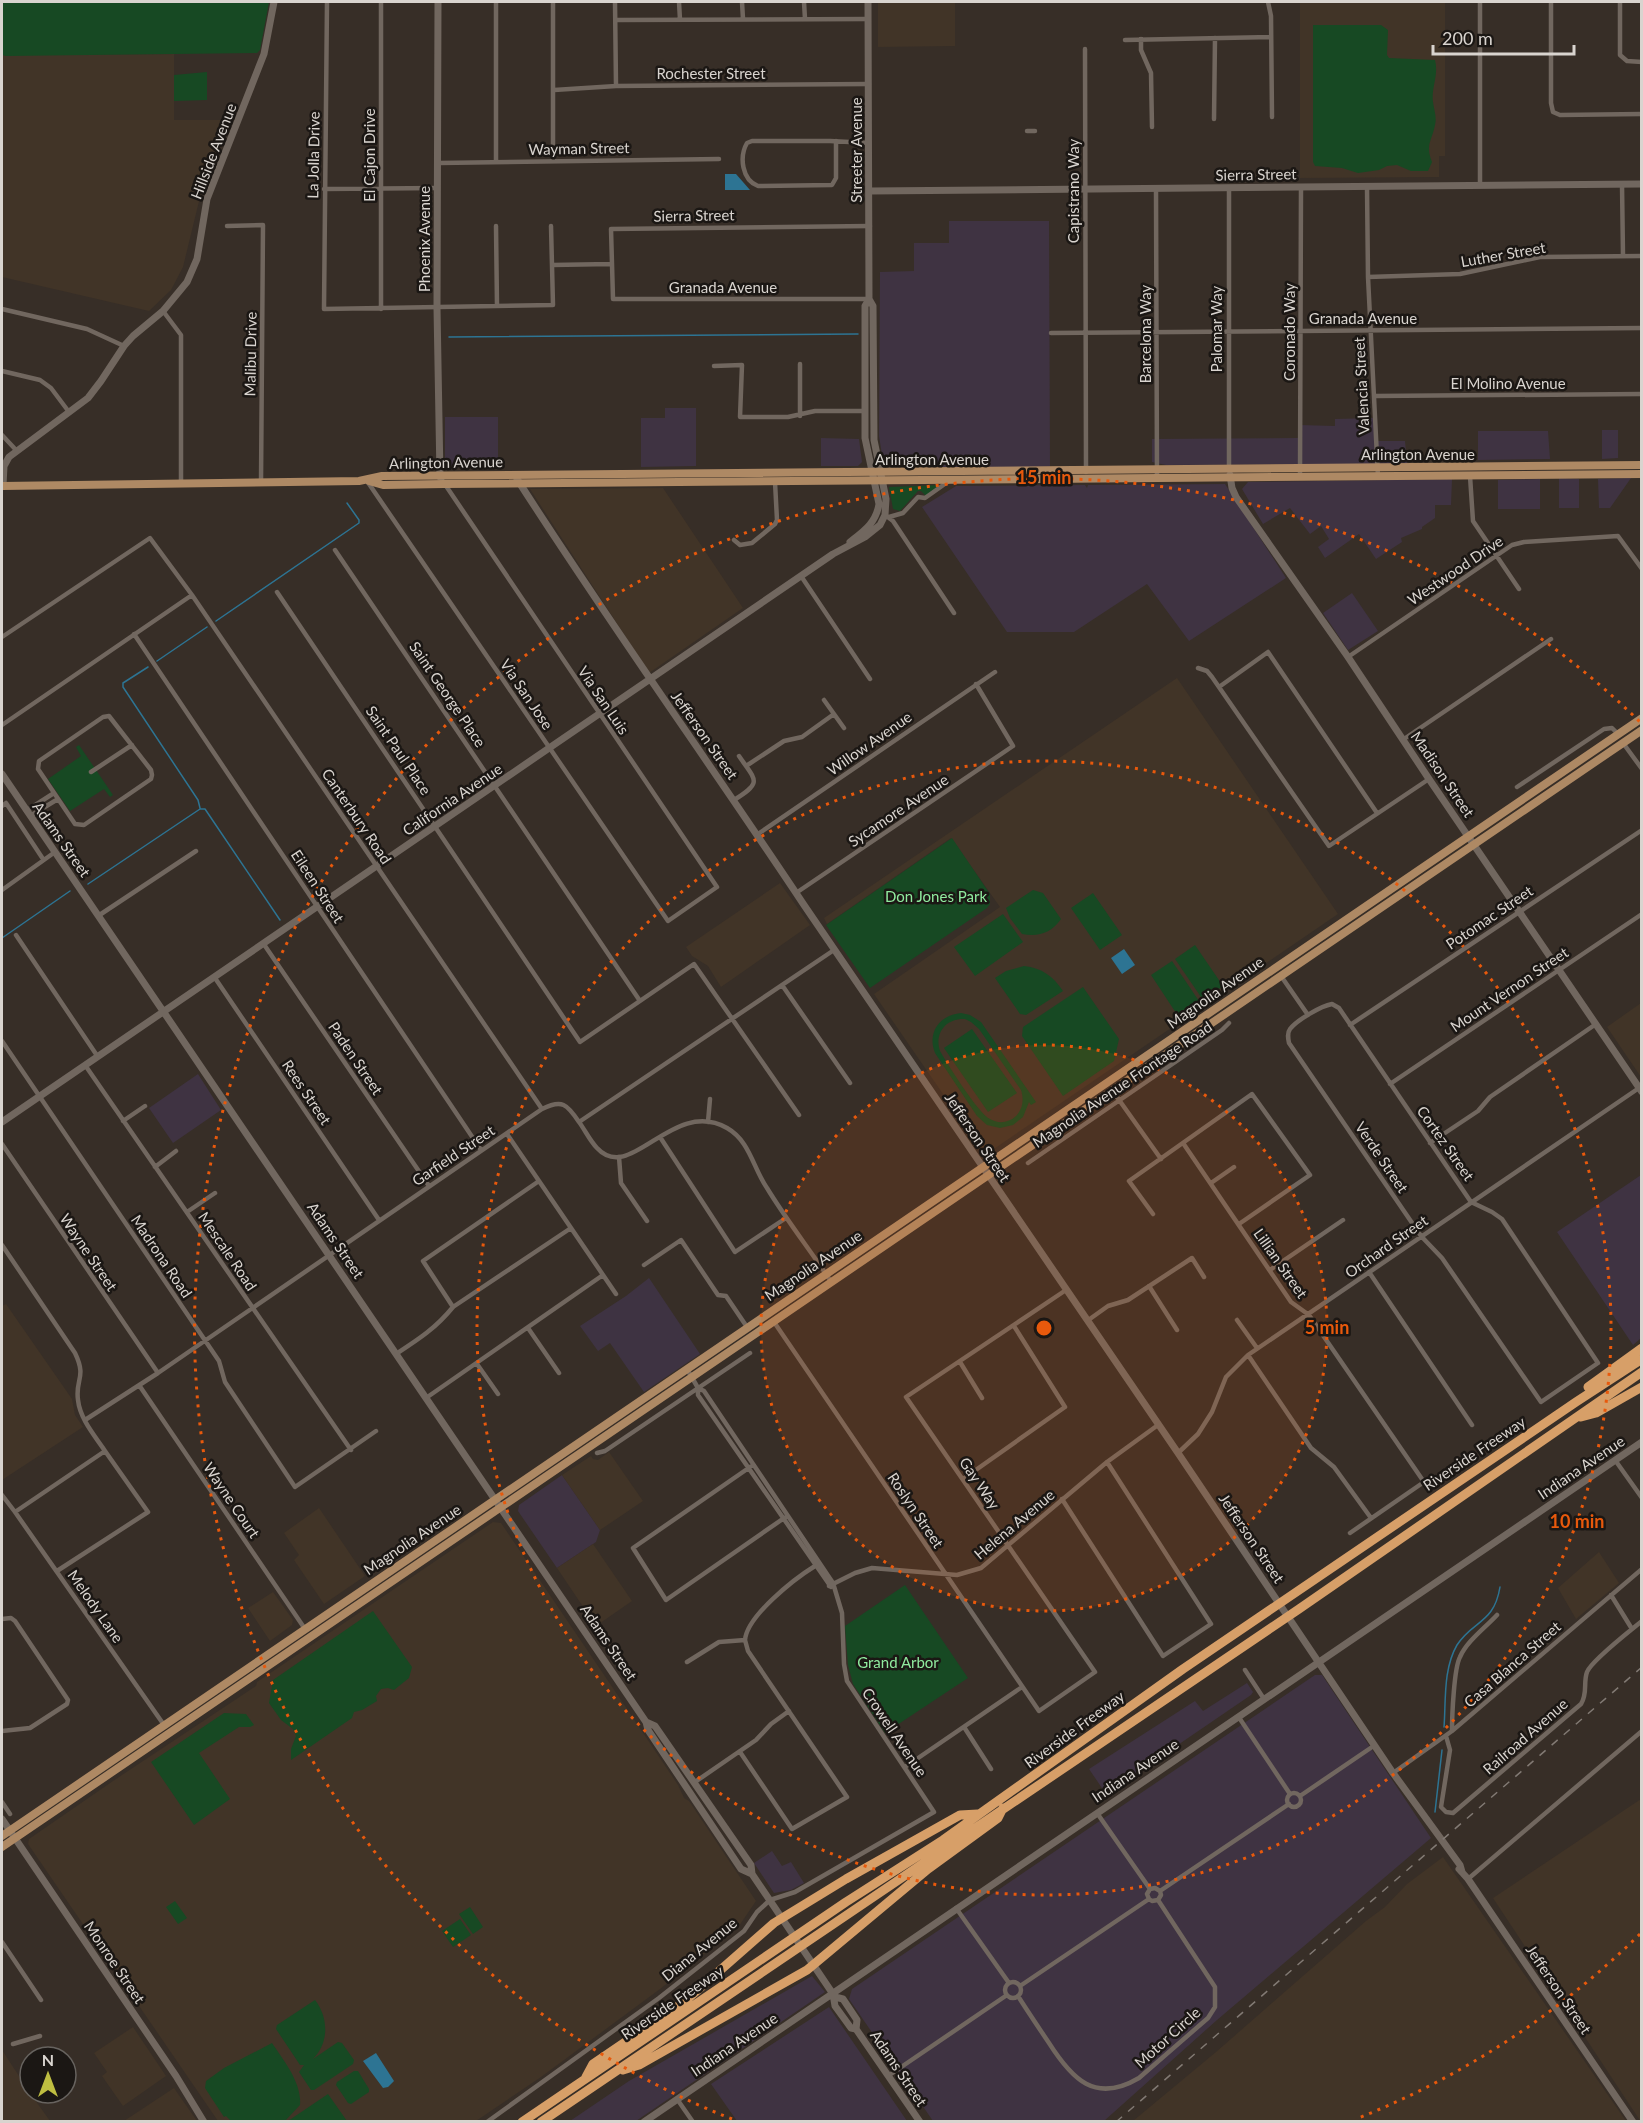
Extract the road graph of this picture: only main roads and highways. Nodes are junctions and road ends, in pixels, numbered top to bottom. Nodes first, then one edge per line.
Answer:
1 (274, 2) edge
2 (438, 2) edge
3 (868, 2) edge
4 (1641, 184) edge
5 (870, 191) junction
6 (869, 299) junction
7 (1641, 465) edge
8 (1229, 469) junction
9 (876, 472) junction
10 (1300, 473) junction
11 (1641, 474) edge
12 (1086, 475) junction
13 (1230, 478) junction
14 (516, 479) junction
15 (442, 481) junction
16 (878, 481) junction
17 (534, 482) junction
18 (2, 485) edge
19 (525, 493) junction
20 (833, 554) junction
21 (650, 680) junction
22 (1641, 718) edge
23 (1641, 730) edge
24 (2, 774) edge
25 (1469, 836) junction
26 (1474, 844) junction
27 (1276, 968) junction
28 (164, 1011) junction
29 (1640, 1090) edge
30 (2, 1122) edge
31 (984, 1171) junction
32 (1641, 1348) edge
33 (1641, 1359) edge
34 (1641, 1372) edge
35 (1641, 1387) edge
36 (1576, 1402) junction
37 (1570, 1421) junction
38 (1641, 1442) edge
39 (496, 1499) junction
40 (501, 1506) junction
41 (305, 1629) junction
42 (311, 1636) junction
43 (1319, 1662) junction
44 (646, 1722) junction
45 (655, 1742) junction
46 (667, 1743) junction
47 (1003, 1808) junction
48 (981, 1813) junction
49 (2, 1818) edge
50 (12, 1834) junction
51 (2, 1836) edge
52 (2, 1847) edge
53 (752, 1874) junction
54 (782, 1918) junction
55 (813, 1965) junction
56 (834, 1995) junction
57 (612, 2073) junction
58 (585, 2079) junction
59 (204, 2121) edge
60 (522, 2121) edge
61 (542, 2121) edge
62 (644, 2121) edge
63 (920, 2121) edge
64 (1633, 2121) edge

1 - 18 main road, Hillside Avenue
2 - 15 main road, Phoenix Avenue
3 - 5 main road, Streeter Avenue
4 - 5 main road, Sierra Street
5 - 6 main road, Streeter Avenue
6 - 9 main road, Streeter Avenue
6 - 9 main road, Streeter Avenue
7 - 10 main road, Arlington Avenue
8 - 10 main road, Arlington Avenue
8 - 12 main road, Arlington Avenue
8 - 13 main road, Madison Street
9 - 12 main road, Arlington Avenue
9 - 14 main road, Arlington Avenue
9 - 16 main road, Streeter Avenue
10 - 11 main road, Arlington Avenue
10 - 13 main road, Arlington Avenue
12 - 13 main road, Arlington Avenue
12 - 16 main road, Arlington Avenue
13 - 25 main road, Madison Street
14 - 15 main road, Arlington Avenue
14 - 17 main road, Arlington Avenue
14 - 19 main road, Jefferson Street
15 - 18 main road, Arlington Avenue
16 - 17 main road, Arlington Avenue
16 - 20 main road
16 - 20 main road, California Avenue
17 - 19 main road
19 - 21 main road, Jefferson Street
20 - 21 main road, California Avenue
21 - 28 main road, California Avenue
21 - 31 main road, Jefferson Street
22 - 25 main road, Magnolia Avenue
23 - 26 main road, Magnolia Avenue
24 - 28 main road, Adams Street
25 - 26 main road, Madison Street
25 - 27 main road, Magnolia Avenue
26 - 27 main road, Magnolia Avenue
26 - 29 main road, Madison Street
27 - 31 main road, Magnolia Avenue
27 - 31 main road, Magnolia Avenue
28 - 30 main road, California Avenue
28 - 39 main road, Adams Street
31 - 39 main road, Magnolia Avenue
31 - 40 main road, Magnolia Avenue
31 - 43 main road, Jefferson Street
32 - 36 highway
33 - 36 highway, Riverside Freeway
34 - 37 highway, Riverside Freeway
35 - 37 highway
36 - 48 highway, Riverside Freeway
37 - 47 highway, Riverside Freeway
38 - 43 main road, Indiana Avenue
39 - 40 main road, Adams Street
39 - 41 main road, Magnolia Avenue
40 - 42 main road, Magnolia Avenue
40 - 44 main road, Adams Street
41 - 42 main road
41 - 50 main road, Magnolia Avenue
42 - 50 main road, Magnolia Avenue
43 - 56 main road, Indiana Avenue
43 - 64 main road, Jefferson Street
44 - 45 main road, Adams Street
44 - 46 main road, Adams Street
45 - 46 main road
45 - 53 main road, Adams Street
46 - 53 main road, Adams Street
47 - 55 highway
47 - 57 highway, Riverside Freeway
48 - 54 highway
48 - 58 highway, Riverside Freeway
49 - 50 main road, Monroe Street
50 - 51 main road, Magnolia Avenue
50 - 52 main road, Magnolia Avenue
50 - 59 main road, Monroe Street
53 - 54 main road, Adams Street
54 - 55 main road, Adams Street
54 - 58 highway
55 - 56 main road, Adams Street
55 - 57 highway
56 - 62 main road, Indiana Avenue
56 - 63 main road, Adams Street
57 - 61 highway, Riverside Freeway
58 - 60 highway, Riverside Freeway

